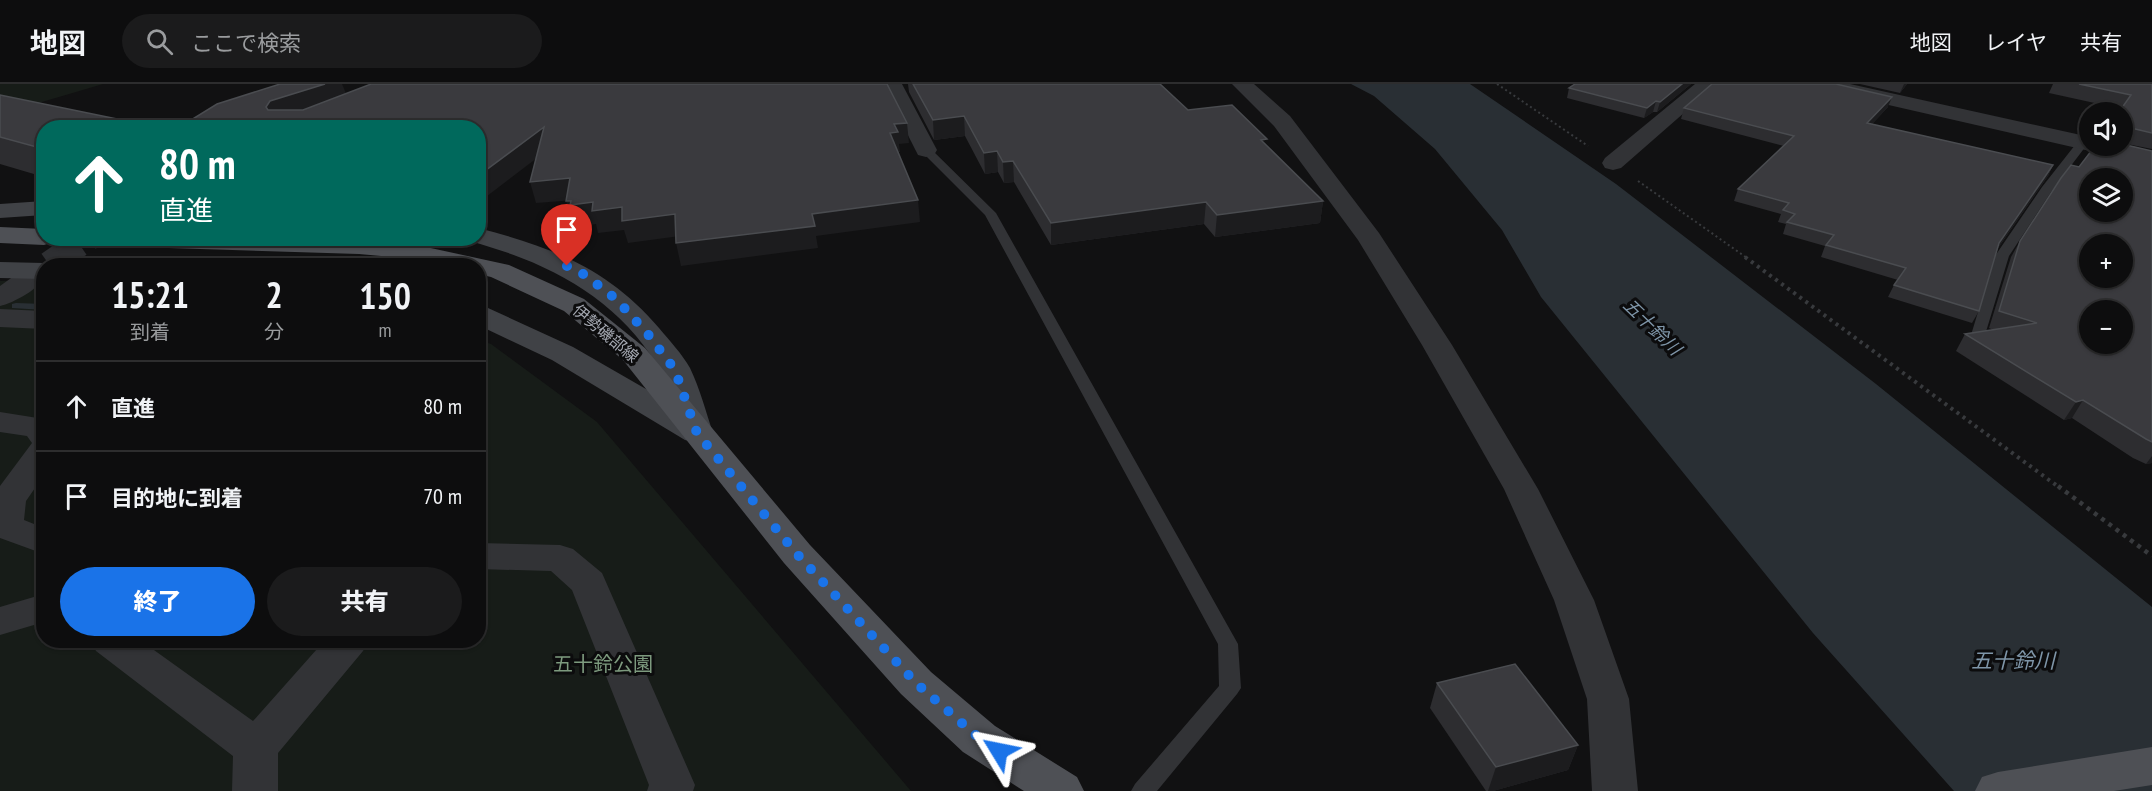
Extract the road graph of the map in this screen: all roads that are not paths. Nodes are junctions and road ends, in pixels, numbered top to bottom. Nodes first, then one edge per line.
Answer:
1 (892, 84) edge
2 (1242, 84) edge
3 (1707, 84) edge
4 (1822, 84) edge
5 (2079, 142) edge
6 (926, 150) joint
7 (2082, 156) edge
8 (1613, 163) road end
9 (36, 209) edge
10 (0, 211) edge
11 (0, 235) edge
12 (36, 237) tunnel mouth
13 (486, 238) edge
14 (359, 246) edge
15 (440, 258) edge
16 (486, 268) edge
17 (0, 270) edge
18 (36, 274) tunnel mouth
19 (36, 275) tunnel mouth
20 (0, 298) edge
21 (486, 317) edge
22 (0, 318) edge
23 (36, 320) edge
24 (1978, 334) edge
25 (0, 422) edge
26 (36, 427) edge
27 (697, 433) junction
28 (36, 461) edge
29 (36, 539) edge
30 (486, 556) edge
31 (36, 610) edge
32 (0, 621) edge
33 (121, 648) edge
34 (342, 648) edge
35 (256, 748) junction
36 (2152, 766) edge
37 (255, 791) edge
38 (670, 791) edge
39 (1061, 791) edge
40 (1143, 791) edge
41 (1615, 791) edge
42 (1998, 791) edge

1 - 6 street
2 - 41 street
3 - 8 street
4 - 5 street
6 - 40 lane
7 - 24 lane
9 - 10 street
11 - 12 main road
13 - 27 street
14 - 15 main road, 伊勢磯部線
16 - 27 main road, 伊勢磯部線
17 - 18 street
19 - 20 street
21 - 27 street
22 - 23 street
25 - 26 street
27 - 39 main road, 伊勢磯部線
28 - 29 street
30 - 38 street
31 - 32 street
33 - 35 street
34 - 35 street
35 - 37 street
36 - 42 main road

